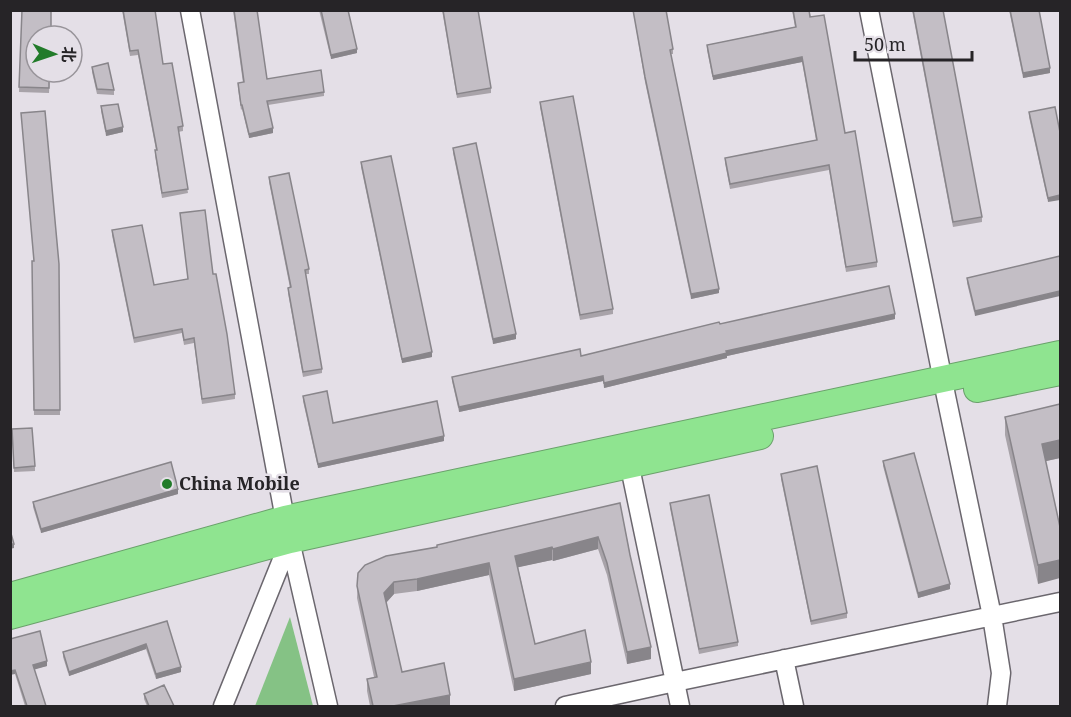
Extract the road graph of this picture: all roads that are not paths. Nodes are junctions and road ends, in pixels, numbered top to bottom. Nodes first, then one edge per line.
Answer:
1 (190, 10) edge
2 (869, 10) edge
3 (1060, 354) edge
4 (1060, 372) edge
5 (944, 387) junction
6 (628, 456) junction
7 (287, 529) junction
8 (10, 596) edge
9 (1060, 602) edge
10 (10, 616) edge
11 (992, 616) junction
12 (784, 659) junction
13 (675, 682) junction
14 (223, 706) edge
15 (328, 706) edge
16 (572, 706) edge
17 (680, 706) edge
18 (794, 706) edge
19 (997, 706) edge

1 - 7 street
2 - 5 street
3 - 5 highway
4 - 5 highway
5 - 6 highway
5 - 11 street
6 - 7 highway
6 - 13 street
7 - 8 highway
7 - 10 highway
7 - 14 street
7 - 15 street
9 - 11 street
11 - 12 street
11 - 19 street
12 - 13 street
12 - 18 street
13 - 16 street
13 - 17 street

